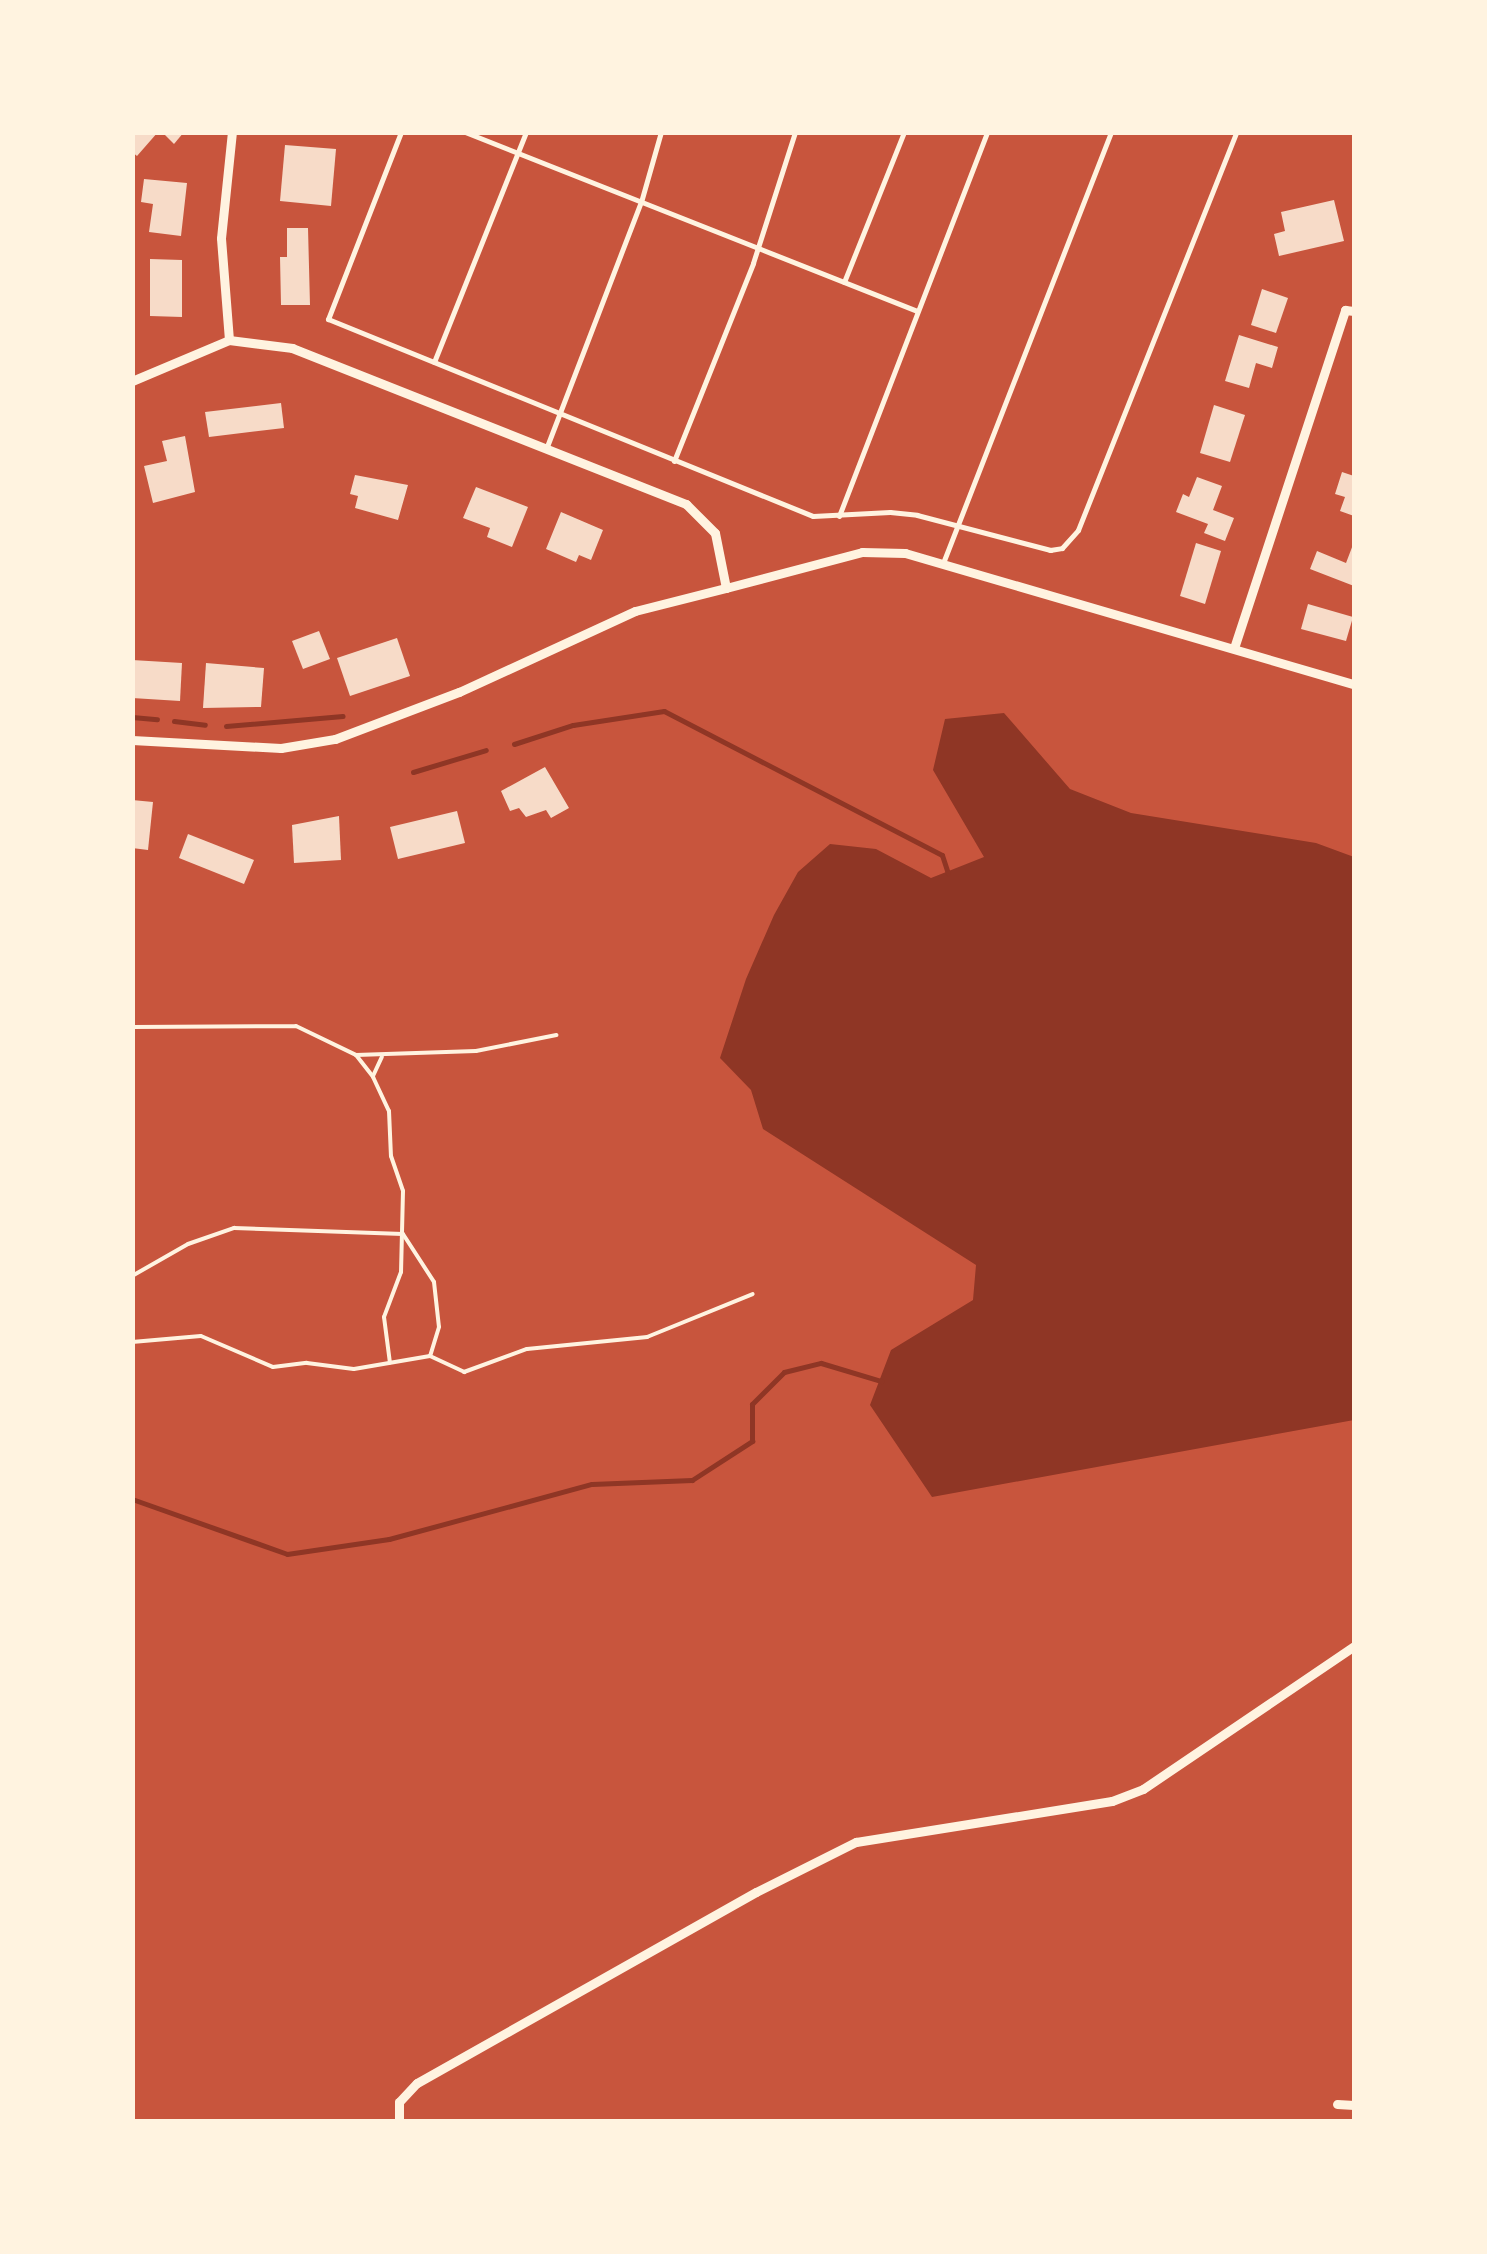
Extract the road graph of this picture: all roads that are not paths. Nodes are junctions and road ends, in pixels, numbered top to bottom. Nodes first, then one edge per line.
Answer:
1 (232, 132) edge
2 (401, 132) edge
3 (465, 132) edge
4 (526, 132) edge
5 (662, 132) edge
6 (795, 132) edge
7 (904, 132) edge
8 (988, 132) edge
9 (1112, 132) edge
10 (1236, 132) edge
11 (518, 154) junction
12 (642, 202) junction
13 (755, 247) junction
14 (844, 282) junction
15 (1350, 310) edge
16 (917, 311) junction
17 (229, 340) junction
18 (434, 362) junction
19 (132, 381) edge
20 (560, 415) junction
21 (545, 450) junction
22 (674, 461) junction
23 (839, 516) junction
24 (957, 522) junction
25 (942, 564) junction
26 (726, 588) junction
27 (1234, 648) junction
28 (1354, 684) edge
29 (132, 740) edge
30 (1354, 1646) edge
31 (1337, 2104) dead end
32 (1354, 2104) edge
33 (400, 2122) edge

1 - 17 street
2 - 18 lane
3 - 11 lane
4 - 11 lane
5 - 12 lane
6 - 13 lane
7 - 14 lane
8 - 16 lane
9 - 24 lane
10 - 24 lane
11 - 12 lane
11 - 18 lane
12 - 13 lane
12 - 20 lane
13 - 14 lane
13 - 22 lane
14 - 16 lane
15 - 27 street
16 - 23 lane
17 - 19 street
17 - 21 street
18 - 20 lane
20 - 21 lane
20 - 22 lane
21 - 26 street
22 - 23 lane
23 - 24 lane
24 - 25 lane
25 - 26 street
25 - 27 street
26 - 29 street
27 - 28 street
30 - 33 street
31 - 32 street

